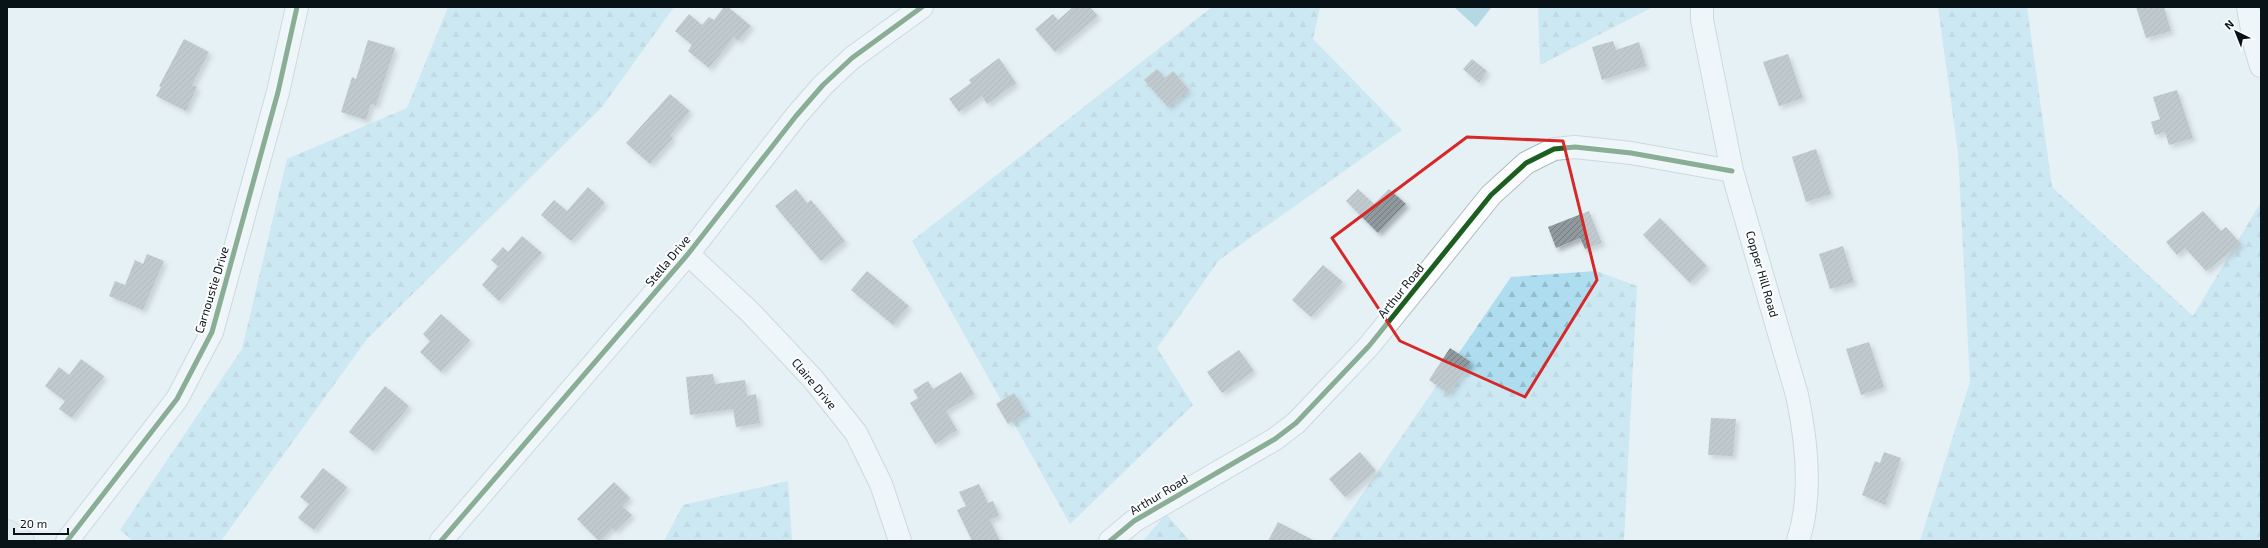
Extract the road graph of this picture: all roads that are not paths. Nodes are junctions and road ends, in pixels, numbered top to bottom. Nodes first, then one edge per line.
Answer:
1 (297, 7) edge
2 (922, 7) edge
3 (1702, 7) edge
4 (2248, 7) edge
5 (2261, 66) edge
6 (1732, 171) junction
7 (688, 254) junction
8 (67, 541) edge
9 (441, 541) edge
10 (900, 541) edge
11 (1110, 541) edge
12 (1798, 541) edge

1 - 8 street, Carnoustie Drive
2 - 7 street, Stella Drive
3 - 6 street, Copper Hill Road
4 - 5 street
6 - 11 street, Arthur Road
6 - 12 street, Copper Hill Road
7 - 9 street, Stella Drive
7 - 10 street, Claire Drive

